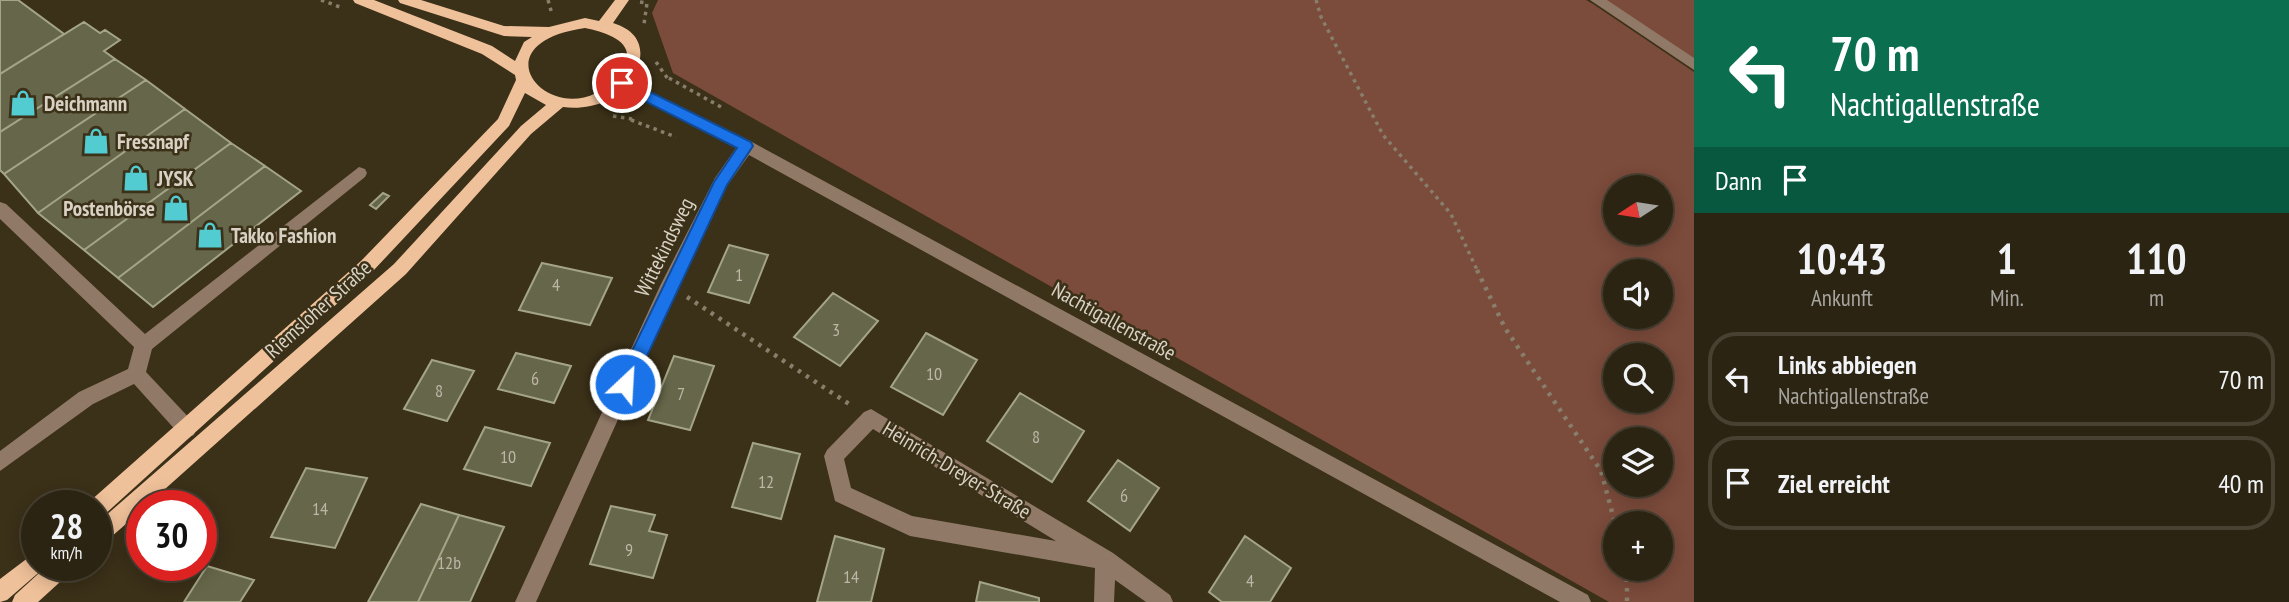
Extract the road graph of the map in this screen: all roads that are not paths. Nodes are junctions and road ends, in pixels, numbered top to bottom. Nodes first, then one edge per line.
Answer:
1 (360, 0) edge
2 (405, 0) edge
3 (622, 0) edge
4 (1597, 0) edge
5 (546, 24) junction
6 (604, 25) junction
7 (1694, 65) edge
8 (522, 76) junction
9 (622, 83) junction
10 (558, 103) junction
11 (746, 146) junction
12 (359, 173) dead end
13 (0, 209) edge
14 (144, 345) junction
15 (136, 374) junction
16 (187, 429) junction
17 (0, 462) edge
18 (112, 495) edge
19 (112, 523) edge
20 (1106, 561) junction
21 (21, 575) edge
22 (46, 581) edge
23 (0, 593) edge
24 (1544, 593) edge
25 (22, 602) edge
26 (525, 602) edge
27 (1104, 602) edge
28 (1163, 602) edge
29 (1581, 602) edge

1 - 8 main road
2 - 5 main road
3 - 6 main road
4 - 7 street
5 - 6 main road
5 - 8 main road
6 - 9 main road
8 - 10 main road
8 - 16 main road, Riemsloher Straße
9 - 10 main road
9 - 11 street, Nachtigallenstraße
10 - 19 main road, Riemsloher Straße
11 - 24 street, Nachtigallenstraße
11 - 26 street, Wittekindsweg
12 - 14 street
13 - 14 street
14 - 15 street
15 - 16 street
15 - 17 street
16 - 18 main road, Riemsloher Straße
20 - 20 street, Heinrich-Dreyer-Straße
20 - 27 street
20 - 28 street, Heinrich-Dreyer-Straße
21 - 23 main road
22 - 25 main road
24 - 29 street, Nachtigallenstraße

